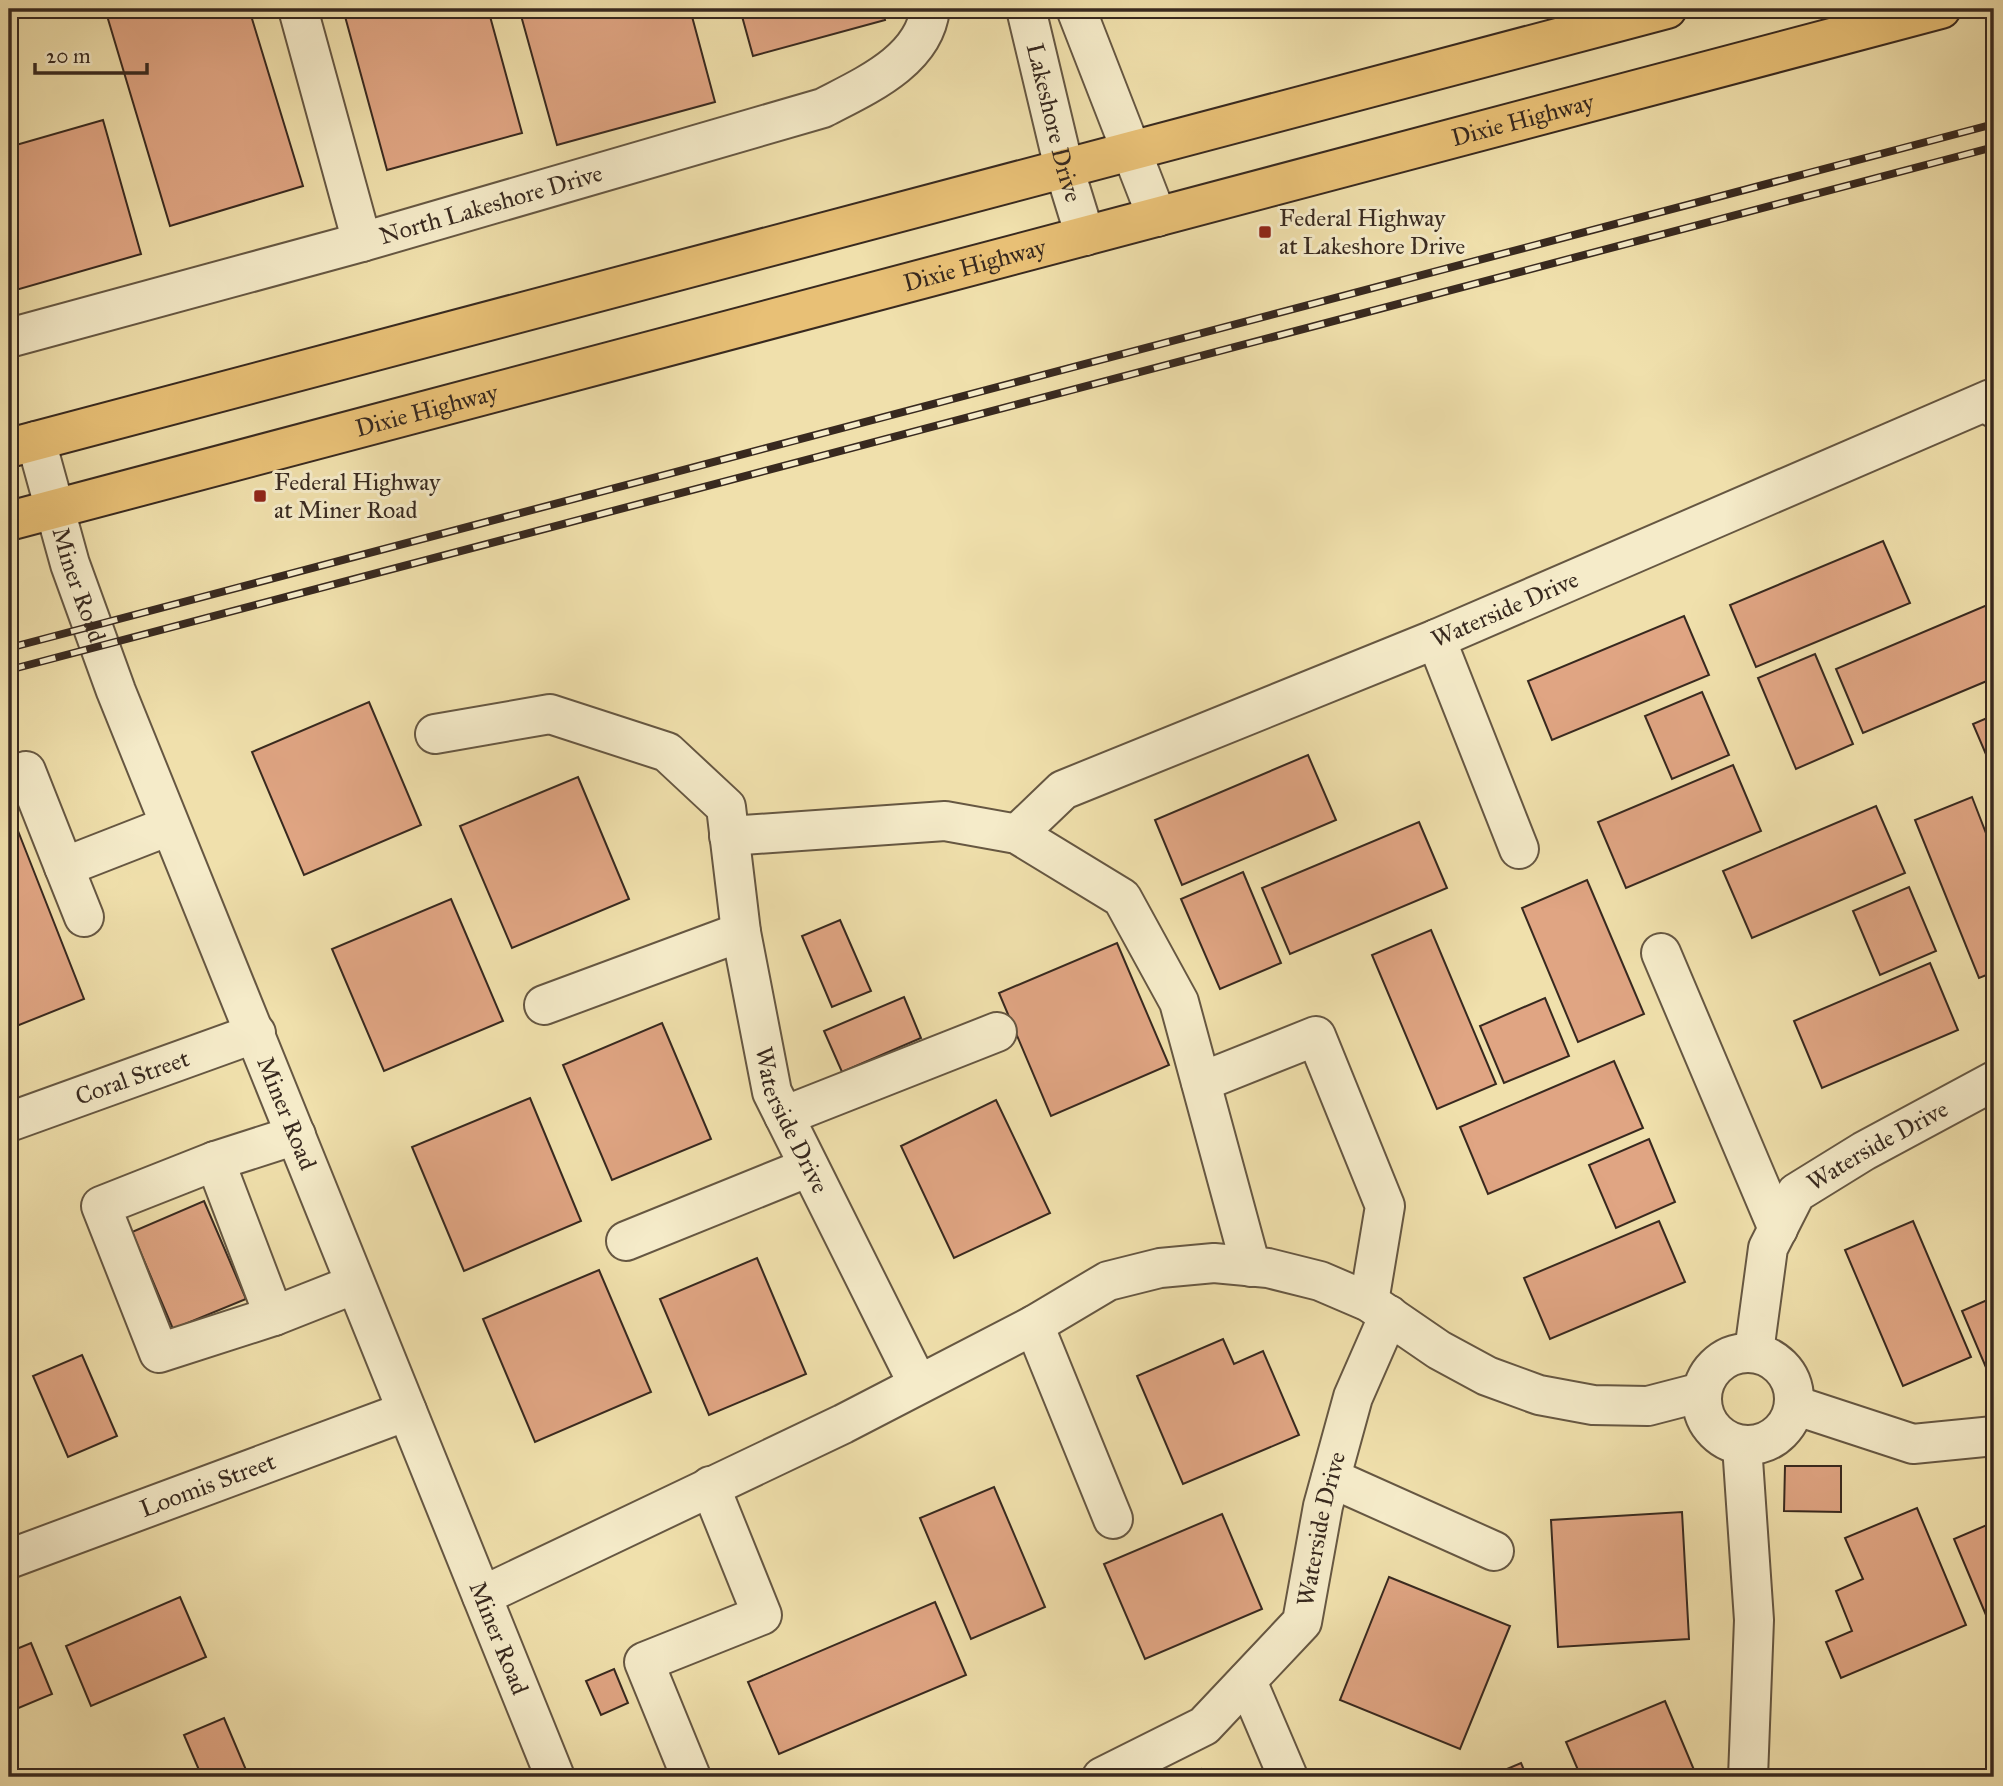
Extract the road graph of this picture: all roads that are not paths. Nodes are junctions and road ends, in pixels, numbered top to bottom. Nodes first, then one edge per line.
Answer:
1 (298, 9) edge
2 (930, 9) edge
3 (1026, 9) edge
4 (1076, 9) edge
5 (1667, 9) edge
6 (1941, 9) edge
7 (1129, 151) junction
8 (1064, 168) junction
9 (1157, 217) junction
10 (1084, 236) junction
11 (362, 242) junction
12 (9, 338) edge
13 (1994, 408) edge
14 (22, 444) edge
15 (55, 509) junction
16 (9, 521) edge
17 (1436, 639) junction
18 (435, 734) dead end
19 (26, 771) dead end
20 (169, 826) junction
21 (1017, 834) junction
22 (729, 836) junction
23 (1519, 849) dead end
24 (64, 867) junction
25 (84, 917) dead end
26 (741, 932) junction
27 (1661, 953) dead end
28 (544, 1005) dead end
29 (997, 1032) dead end
30 (256, 1033) junction
31 (1994, 1081) edge
32 (1201, 1082) junction
33 (785, 1116) junction
34 (9, 1122) edge
35 (296, 1135) junction
36 (215, 1161) junction
37 (810, 1167) junction
38 (1778, 1229) junction
39 (626, 1241) dead end
40 (1251, 1267) junction
41 (355, 1284) junction
42 (1379, 1309) junction
43 (274, 1316) junction
44 (1034, 1325) junction
45 (1754, 1352) junction
46 (918, 1384) junction
47 (1702, 1392) junction
48 (1794, 1405) junction
49 (407, 1411) junction
50 (1994, 1436) edge
51 (1742, 1445) junction
52 (1331, 1478) junction
53 (710, 1486) junction
54 (1113, 1519) dead end
55 (1494, 1551) dead end
56 (9, 1559) edge
57 (482, 1596) junction
58 (1247, 1681) junction
59 (555, 1777) edge
60 (691, 1777) edge
61 (1102, 1777) edge
62 (1289, 1777) edge
63 (1748, 1777) edge

1 - 11 street
2 - 11 street, North Lakeshore Drive
3 - 8 street, Lakeshore Drive
4 - 7 street, Lakeshore Drive
5 - 7 main road
6 - 9 main road, Dixie Highway
7 - 8 main road
7 - 9 street, Lakeshore Drive
8 - 10 street, Lakeshore Drive
8 - 14 main road
9 - 10 main road, Dixie Highway
10 - 15 main road, Dixie Highway
11 - 12 street, North Lakeshore Drive
13 - 17 street, Waterside Drive
14 - 15 street, Miner Road
15 - 16 main road, Dixie Highway
15 - 20 street, Miner Road
17 - 21 street, Waterside Drive
17 - 23 street
18 - 22 street, Waterside Drive
19 - 24 street
20 - 24 street
20 - 30 street, Miner Road
21 - 22 street
21 - 32 street
22 - 26 street, Waterside Drive
24 - 25 street
26 - 28 street
26 - 33 street, Waterside Drive
27 - 38 street
29 - 33 street
30 - 34 street, Coral Street
30 - 35 street, Miner Road
31 - 38 street, Waterside Drive
32 - 40 street
32 - 42 street, Waterside Drive
33 - 37 street, Waterside Drive
35 - 36 street
35 - 41 street, Miner Road
36 - 43 street
36 - 43 street
37 - 39 street
37 - 46 street, Waterside Drive
38 - 45 street, Waterside Drive
40 - 42 street
40 - 44 street
41 - 43 street
41 - 49 street, Miner Road
42 - 47 street
42 - 52 street, Waterside Drive
44 - 46 street
44 - 54 street
45 - 47 street
45 - 48 street
46 - 53 street
47 - 51 street
48 - 50 street
48 - 51 street
49 - 56 street, Loomis Street
49 - 57 street, Miner Road
51 - 63 street
52 - 55 street
52 - 58 street, Waterside Drive
53 - 57 street
53 - 60 street
57 - 59 street, Miner Road
58 - 61 street, Waterside Drive
58 - 62 street

